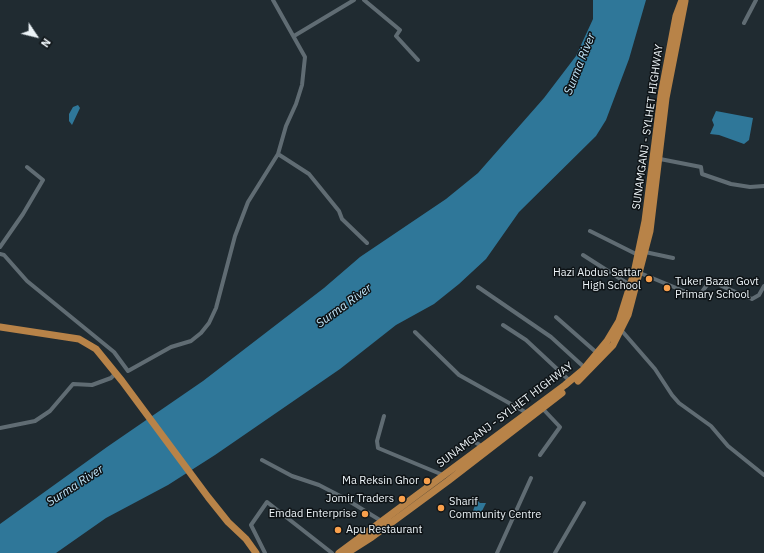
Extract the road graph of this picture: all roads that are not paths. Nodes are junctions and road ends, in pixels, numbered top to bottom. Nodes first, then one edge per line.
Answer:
1 (273, 0) edge
2 (354, 0) edge
3 (364, 0) edge
4 (682, 0) edge
5 (686, 0) edge
6 (756, 0) edge
7 (678, 17) junction
8 (744, 23) dead end
9 (294, 36) junction
10 (672, 52) junction
11 (418, 60) dead end
12 (278, 154) junction
13 (660, 159) junction
14 (27, 167) dead end
15 (764, 186) edge
16 (590, 231) dead end
17 (367, 243) dead end
18 (0, 247) edge
19 (0, 254) edge
20 (642, 254) junction
21 (583, 255) dead end
22 (673, 258) dead end
23 (640, 273) junction
24 (630, 285) junction
25 (764, 286) edge
26 (478, 287) dead end
27 (556, 317) dead end
28 (503, 325) dead end
29 (0, 327) edge
30 (622, 331) junction
31 (415, 332) dead end
32 (597, 353) junction
33 (585, 368) junction
34 (116, 373) junction
35 (570, 381) junction
36 (543, 409) junction
37 (528, 414) junction
38 (384, 416) dead end
39 (0, 428) edge
40 (470, 439) dead end
41 (483, 447) junction
42 (540, 455) dead end
43 (262, 460) dead end
44 (444, 475) junction
45 (764, 475) edge
46 (531, 478) dead end
47 (422, 496) junction
48 (584, 503) dead end
49 (385, 523) junction
50 (370, 534) junction
51 (256, 553) edge
52 (265, 553) edge
53 (332, 553) edge
54 (339, 553) edge
55 (347, 553) edge
56 (497, 553) edge
57 (554, 553) edge

1 - 9 street
2 - 9 street
3 - 11 street
4 - 7 main road
5 - 7 main road
6 - 8 street
7 - 10 main road
9 - 12 street
10 - 13 main road, SUNAMGANJ - SYLHET HIGHWAY
10 - 20 main road, SUNAMGANJ - SYLHET HIGHWAY
12 - 17 street
12 - 19 street
13 - 15 street
13 - 20 main road, SUNAMGANJ - SYLHET HIGHWAY
14 - 18 street
16 - 20 street
20 - 22 street
20 - 23 main road, SUNAMGANJ - SYLHET HIGHWAY
20 - 24 main road, SUNAMGANJ - SYLHET HIGHWAY
21 - 24 street
23 - 25 street
23 - 30 main road, SUNAMGANJ - SYLHET HIGHWAY
24 - 32 main road, SUNAMGANJ - SYLHET HIGHWAY
26 - 33 street
27 - 32 street
28 - 35 street
29 - 34 main road
30 - 36 main road, SUNAMGANJ - SYLHET HIGHWAY
30 - 45 street
31 - 37 street
32 - 33 main road, SUNAMGANJ - SYLHET HIGHWAY
33 - 35 main road, SUNAMGANJ - SYLHET HIGHWAY
34 - 39 street
34 - 51 main road
35 - 37 main road, SUNAMGANJ - SYLHET HIGHWAY
36 - 42 street
36 - 47 main road, SUNAMGANJ - SYLHET HIGHWAY
37 - 41 main road, SUNAMGANJ - SYLHET HIGHWAY
38 - 44 street
40 - 41 street
41 - 44 main road, SUNAMGANJ - SYLHET HIGHWAY
43 - 49 street
44 - 47 main road, SUNAMGANJ - SYLHET HIGHWAY
46 - 56 street
47 - 49 main road, SUNAMGANJ - SYLHET HIGHWAY
48 - 57 street
49 - 50 main road, SUNAMGANJ - SYLHET HIGHWAY
50 - 54 main road, SUNAMGANJ - SYLHET HIGHWAY
50 - 55 main road, SUNAMGANJ - SYLHET HIGHWAY
52 - 53 street

